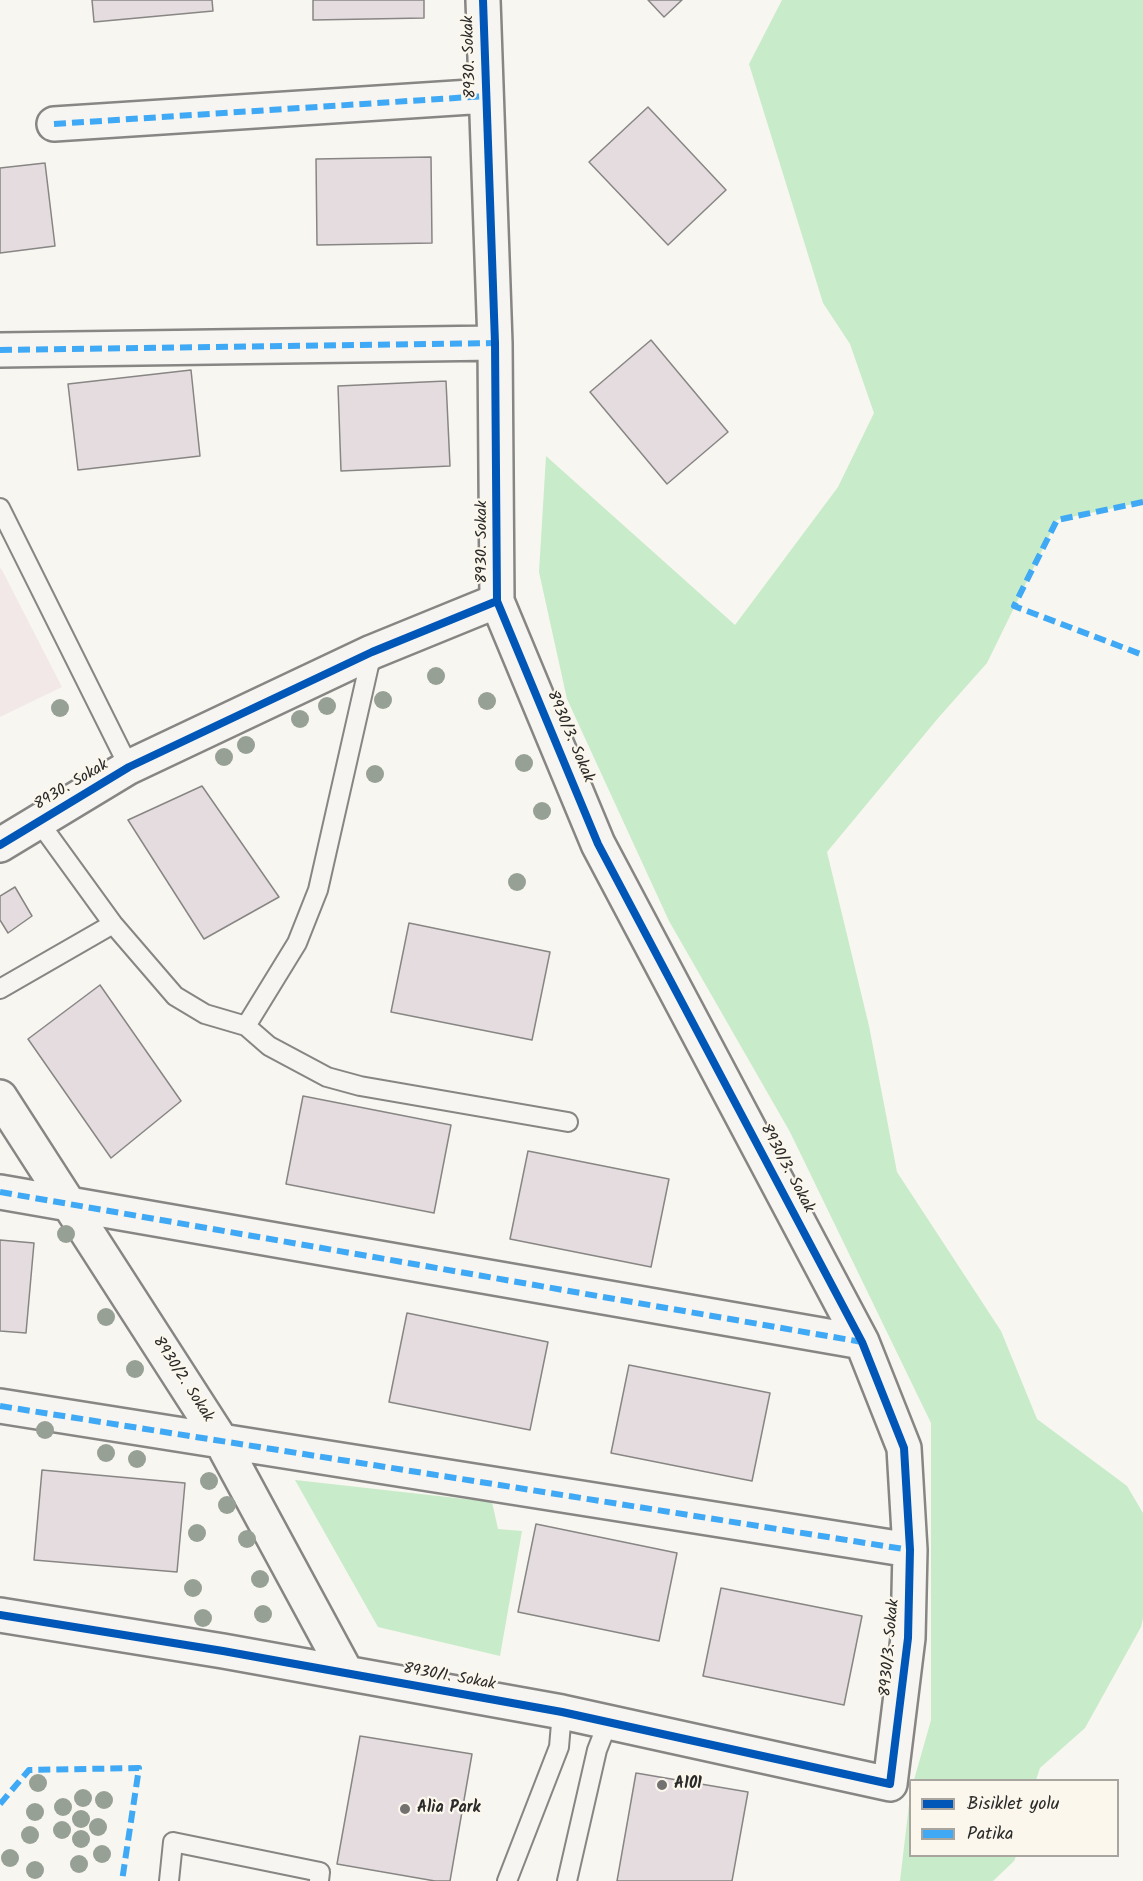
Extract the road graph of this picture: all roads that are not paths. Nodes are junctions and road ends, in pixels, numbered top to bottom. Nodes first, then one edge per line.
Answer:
1 (483, 0) edge
2 (486, 96) junction
3 (54, 124) dead end
4 (495, 343) junction
5 (0, 350) edge
6 (0, 508) edge
7 (498, 601) junction
8 (372, 652) junction
9 (129, 767) junction
10 (39, 822) junction
11 (0, 845) edge
12 (113, 924) junction
13 (0, 989) edge
14 (246, 1026) junction
15 (0, 1097) edge
16 (568, 1122) dead end
17 (0, 1192) edge
18 (68, 1203) junction
19 (862, 1342) junction
20 (0, 1406) edge
21 (220, 1439) junction
22 (910, 1551) junction
23 (0, 1616) edge
24 (346, 1672) junction
25 (562, 1712) junction
26 (608, 1722) junction
27 (890, 1784) joint
28 (169, 1881) edge
29 (319, 1881) edge
30 (507, 1881) edge
31 (567, 1881) edge

1 - 2 street, 8930. Sokak
2 - 3 street
2 - 4 street, 8930. Sokak
4 - 5 street
4 - 7 street, 8930. Sokak
6 - 9 lane
7 - 8 street, 8930. Sokak
7 - 19 street, 8930/3. Sokak
8 - 9 street, 8930. Sokak
8 - 14 lane
9 - 10 street, 8930. Sokak
10 - 11 street, 8930. Sokak
10 - 12 lane
12 - 13 lane
12 - 14 lane
14 - 16 lane
15 - 18 street, 8930/2. Sokak
17 - 18 street
18 - 19 street
18 - 21 street, 8930/2. Sokak
19 - 22 street, 8930/3. Sokak
20 - 21 street
21 - 22 street
21 - 24 street, 8930/2. Sokak
22 - 27 street, 8930/3. Sokak
23 - 24 street, 8930/1. Sokak
24 - 25 street, 8930/1. Sokak
25 - 26 street, 8930/1. Sokak
25 - 30 lane
26 - 27 street, 8930/1. Sokak
26 - 31 lane
28 - 29 lane

